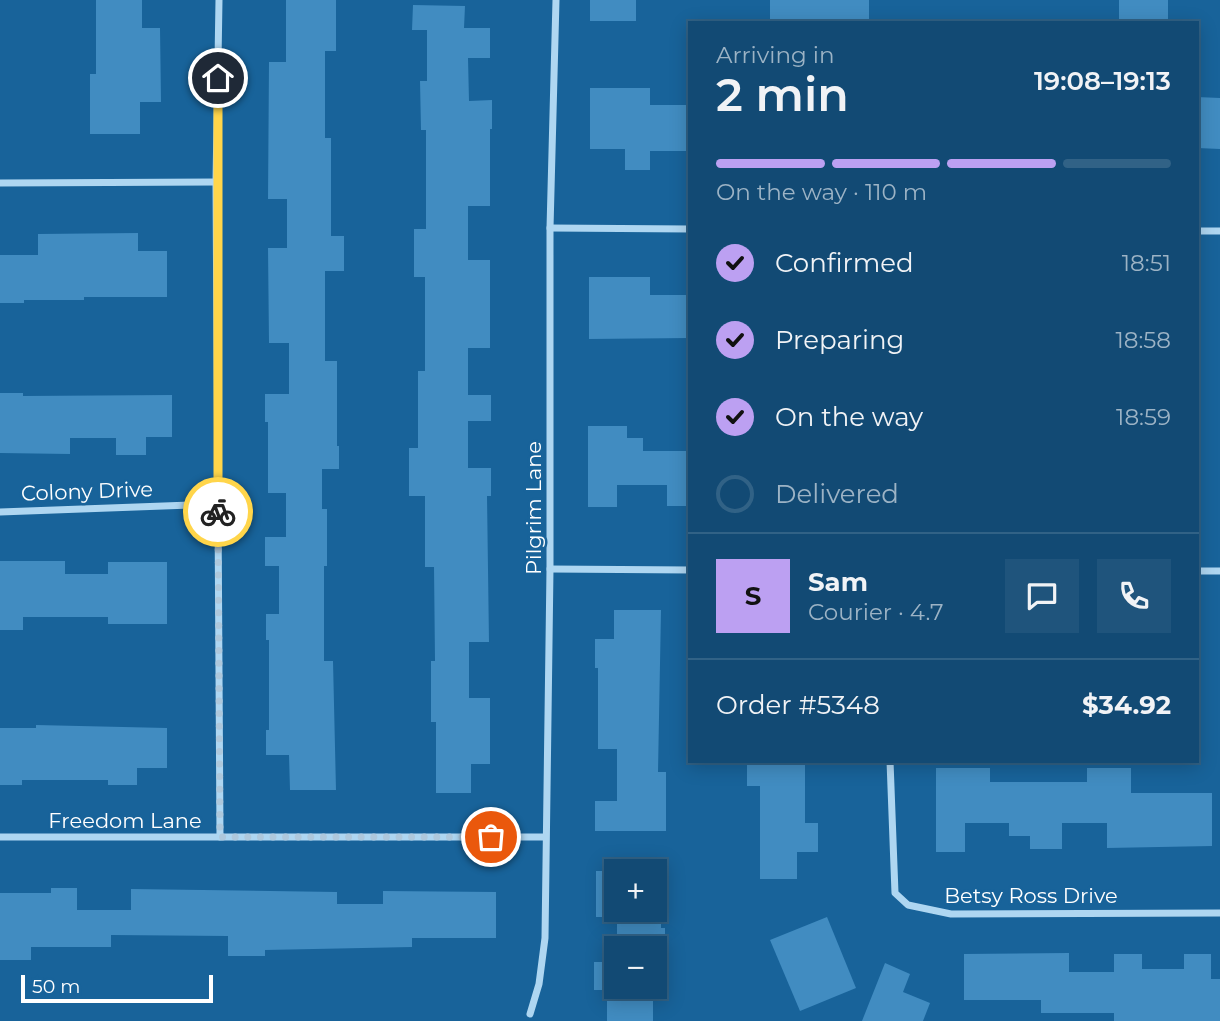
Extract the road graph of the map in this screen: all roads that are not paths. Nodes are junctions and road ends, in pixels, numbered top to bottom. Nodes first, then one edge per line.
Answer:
1 (219, 0) edge
2 (556, 0) edge
3 (216, 182) junction
4 (0, 183) edge
5 (550, 228) junction
6 (688, 229) edge
7 (1199, 231) edge
8 (1220, 231) edge
9 (218, 504) junction
10 (0, 512) edge
11 (550, 569) junction
12 (688, 570) edge
13 (1199, 571) edge
14 (1220, 571) edge
15 (890, 763) edge
16 (0, 837) edge
17 (220, 837) junction
18 (545, 837) junction
19 (1220, 913) edge
20 (530, 1014) dead end

1 - 3 street
2 - 5 street, Pilgrim Lane
3 - 4 street
3 - 9 street
5 - 6 street
5 - 11 street, Pilgrim Lane
7 - 8 street
9 - 10 street, Colony Drive
9 - 17 street
11 - 12 street
11 - 18 street, Pilgrim Lane
13 - 14 street
15 - 19 street, Betsy Ross Drive
16 - 17 street, Freedom Lane
17 - 18 street, Freedom Lane
18 - 20 street, Pilgrim Lane

